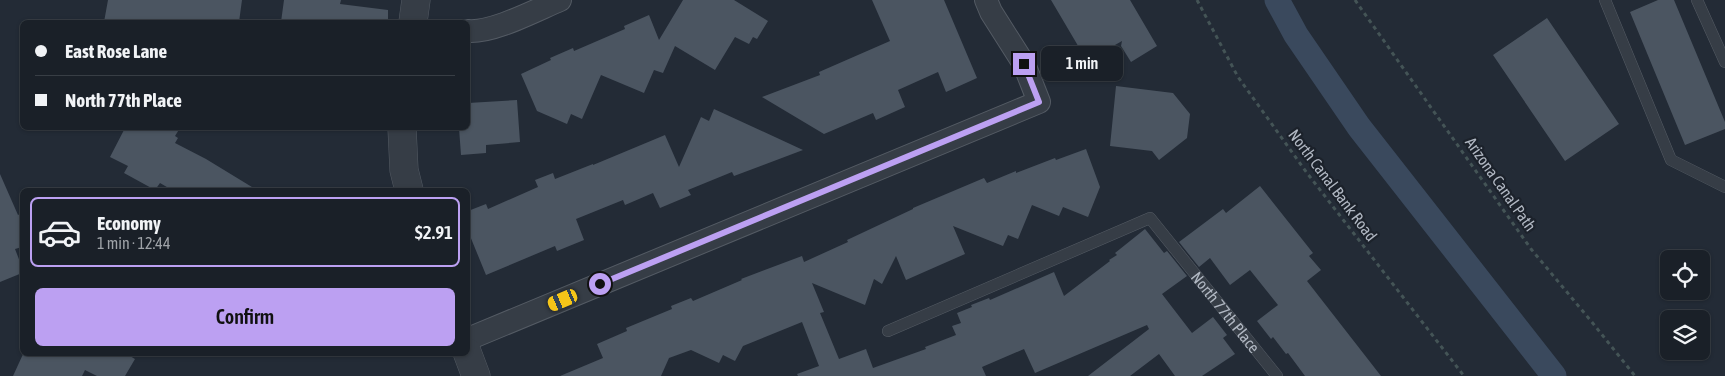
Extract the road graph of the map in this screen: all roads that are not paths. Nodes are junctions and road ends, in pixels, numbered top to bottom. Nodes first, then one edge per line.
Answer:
1 (416, 0) edge
2 (560, 0) edge
3 (986, 0) edge
4 (1605, 0) edge
5 (1696, 0) edge
6 (413, 20) edge
7 (470, 31) edge
8 (1725, 62) edge
9 (402, 130) edge
10 (1725, 186) edge
11 (408, 188) edge
12 (888, 331) dead end
13 (470, 338) edge
14 (468, 356) edge
15 (476, 376) edge
16 (1277, 376) edge

1 - 6 street
2 - 7 street
3 - 13 street
4 - 10 lane
5 - 8 lane
9 - 11 street
12 - 16 lane, North 77th Place
14 - 15 street

